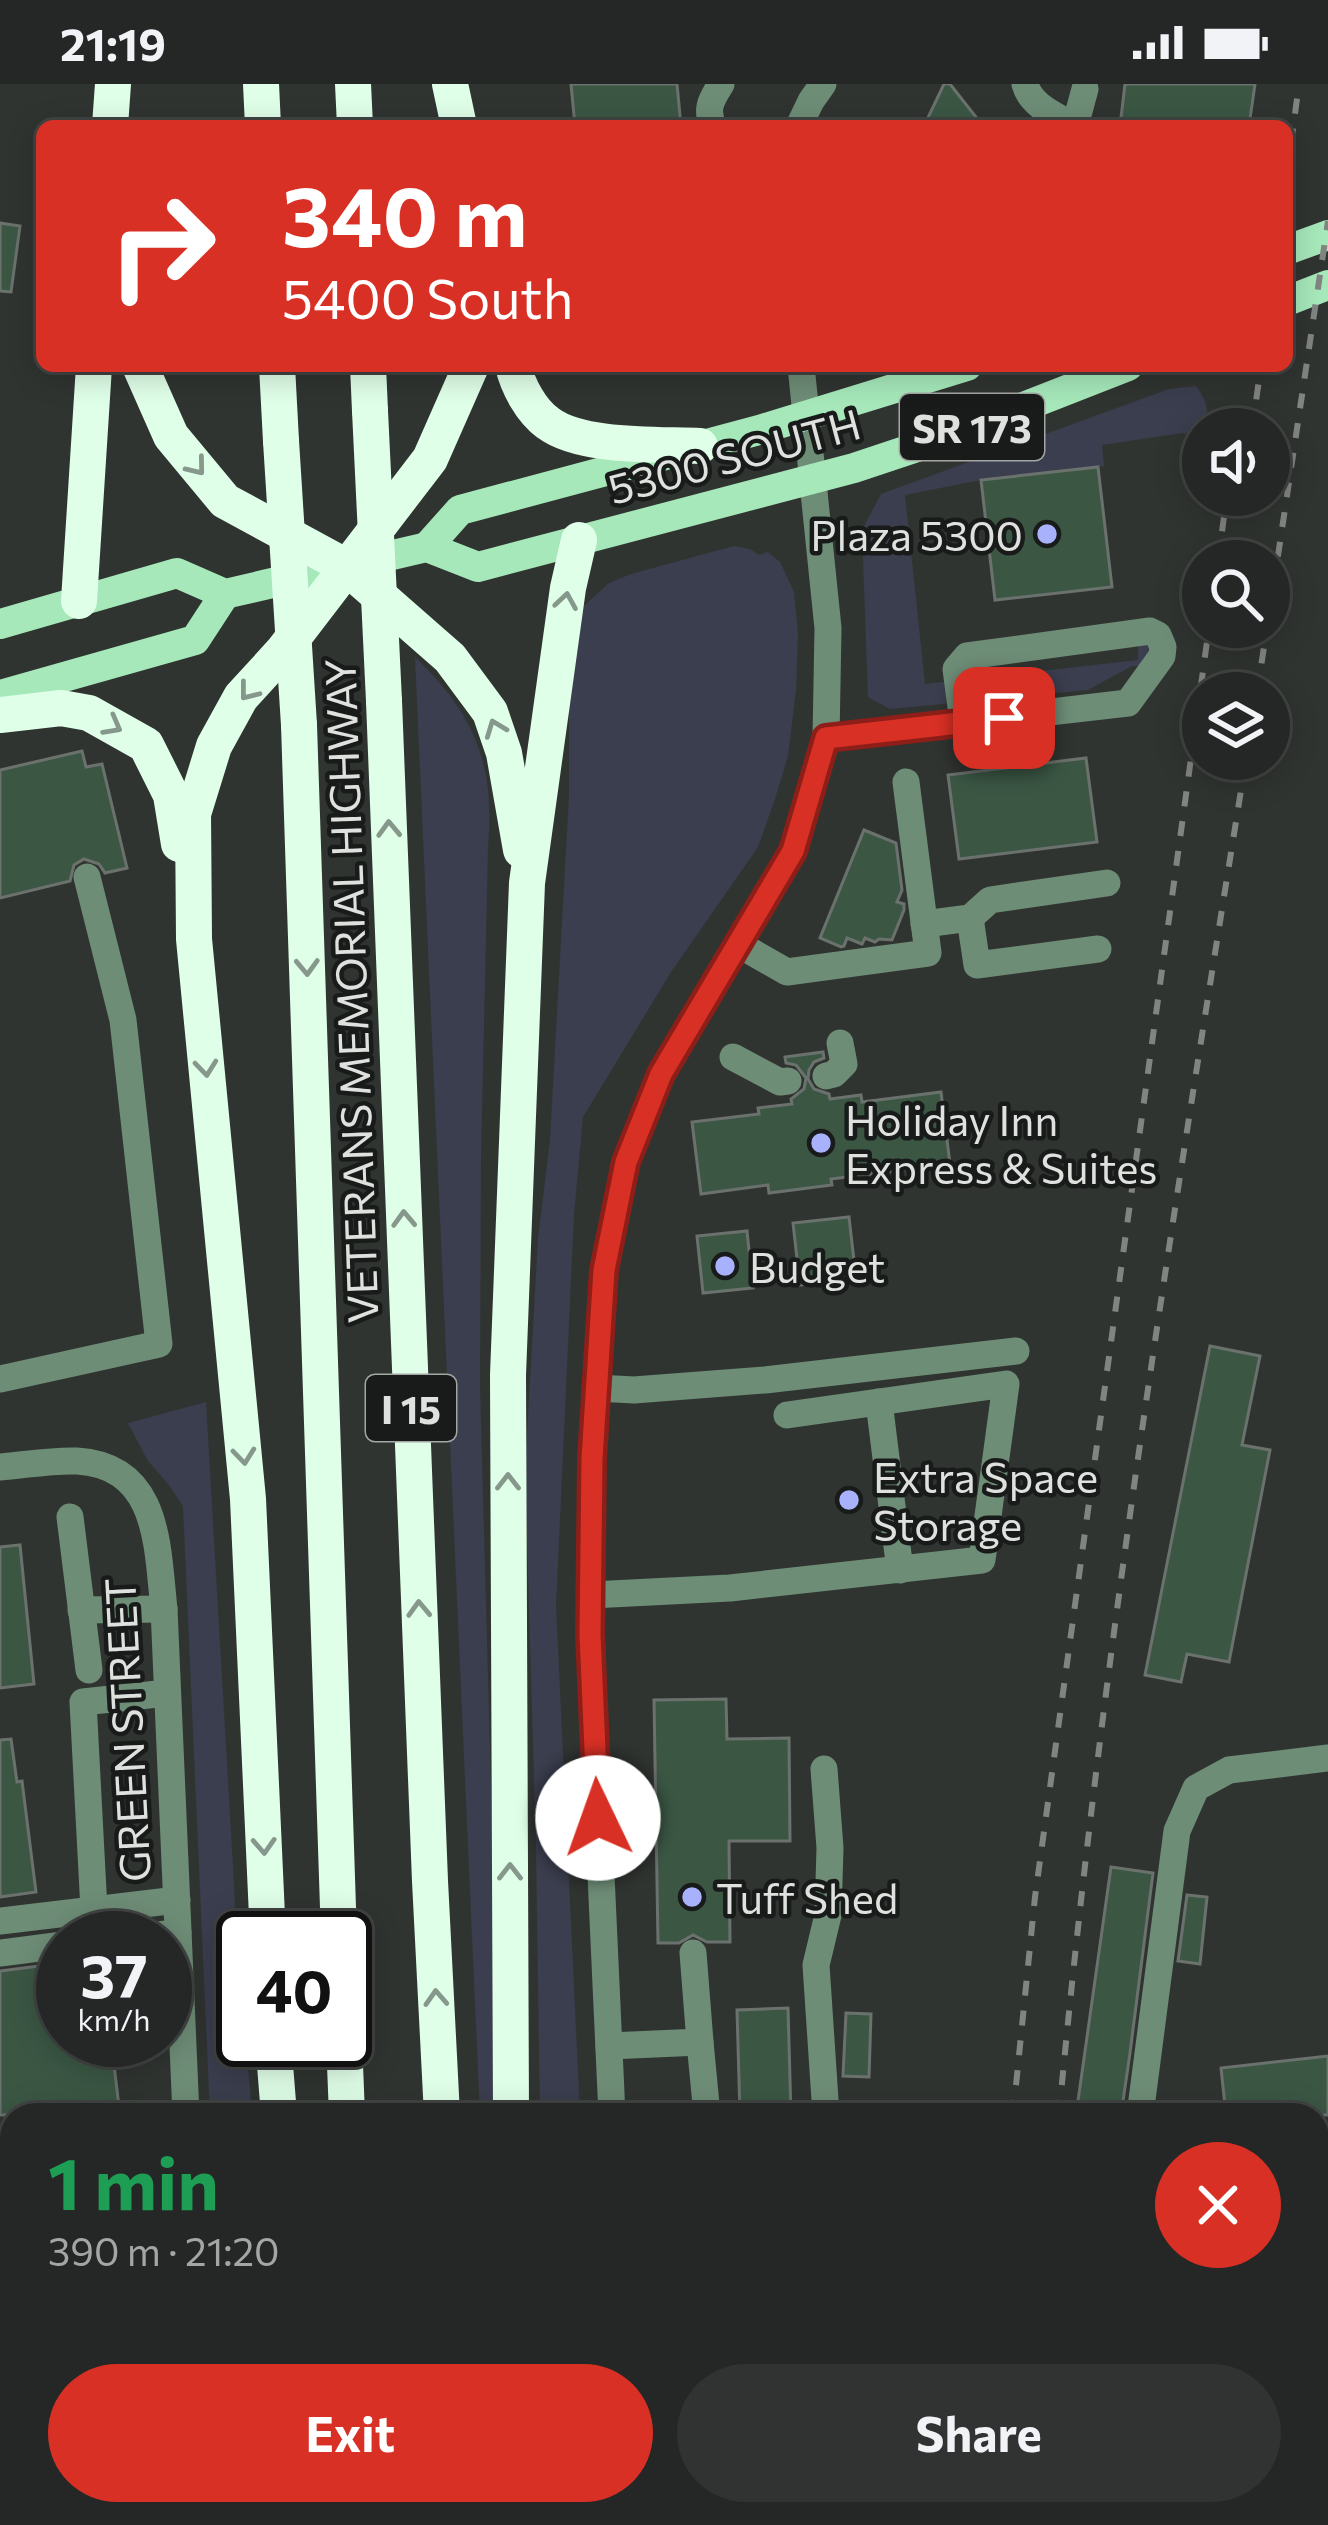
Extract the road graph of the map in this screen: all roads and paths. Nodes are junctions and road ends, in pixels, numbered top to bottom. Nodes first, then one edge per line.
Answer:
1 (113, 84) edge
2 (261, 84) edge
3 (353, 84) edge
4 (450, 84) edge
5 (721, 84) edge
6 (823, 84) edge
7 (1024, 84) edge
8 (1085, 89) dead end
9 (110, 120) edge
10 (263, 120) edge
11 (355, 120) edge
12 (458, 120) edge
13 (710, 120) edge
14 (802, 120) edge
15 (1065, 120) edge
16 (1077, 120) edge
17 (1328, 235) edge
18 (1293, 248) edge
19 (1328, 285) edge
20 (1293, 299) edge
21 (94, 372) edge
22 (143, 372) edge
23 (277, 372) edge
24 (368, 372) edge
25 (469, 372) edge
26 (514, 372) edge
27 (802, 372) edge
28 (948, 372) edge
29 (1113, 372) edge
30 (806, 415) junction
31 (700, 446) junction
32 (813, 479) junction
33 (579, 540) junction
34 (427, 547) junction
35 (345, 566) junction
36 (225, 594) junction
37 (79, 601) junction
38 (0, 624) edge
39 (0, 695) edge
40 (0, 715) edge
41 (963, 722) junction
42 (826, 738) junction
43 (907, 782) dead end
44 (87, 877) dead end
45 (527, 883) junction
46 (1107, 884) dead end
47 (970, 918) junction
48 (924, 924) junction
49 (194, 939) junction
50 (738, 944) junction
51 (1098, 949) dead end
52 (840, 1043) dead end
53 (733, 1057) dead end
54 (826, 1076) dead end
55 (788, 1081) dead end
56 (1016, 1351) dead end
57 (0, 1379) edge
58 (597, 1388) junction
59 (879, 1402) junction
60 (787, 1415) dead end
61 (0, 1467) edge
62 (70, 1516) dead end
63 (900, 1570) junction
64 (590, 1595) junction
65 (164, 1609) junction
66 (81, 1610) junction
67 (89, 1670) dead end
68 (167, 1693) junction
69 (1328, 1758) edge
70 (824, 1769) dead end
71 (177, 1900) junction
72 (94, 1910) junction
73 (177, 1911) edge
74 (267, 1911) edge
75 (338, 1911) edge
76 (0, 1921) edge
77 (36, 1949) edge
78 (0, 1953) edge
79 (693, 1953) dead end
80 (700, 2042) junction
81 (609, 2046) junction
82 (184, 2067) edge
83 (275, 2067) edge
84 (345, 2067) edge
85 (185, 2103) edge
86 (278, 2103) edge
87 (347, 2103) edge
88 (441, 2103) edge
89 (511, 2103) edge
90 (611, 2103) edge
91 (706, 2103) edge
92 (825, 2103) edge
93 (1142, 2103) edge

1 - 9 highway
2 - 10 highway
3 - 11 highway
4 - 12 highway
5 - 13 street
6 - 14 street
7 - 15 street
8 - 16 street
17 - 18 main road
19 - 20 main road
21 - 37 highway
22 -> 35 highway
23 -> 75 highway, VETERANS MEMORIAL HIGHWAY / I 15, bridge
88 -> 24 highway, VETERANS MEMORIAL HIGHWAY / I 15, bridge
25 - 35 highway
26 - 31 highway
27 - 30 street
28 - 30 main road, 5300 SOUTH / SR 173
29 - 32 main road, 5300 SOUTH / SR 173
30 - 31 main road, 5300 SOUTH / SR 173
30 - 32 street
31 - 34 main road, 5300 SOUTH / SR 173
32 - 33 main road, 5300 SOUTH / SR 173
32 - 42 street
33 - 34 main road, 5300 SOUTH / SR 173
45 -> 33 highway
34 - 35 main road, 5300 SOUTH / SR 173
35 - 36 main road, 5300 SOUTH / SR 173
45 -> 35 highway
35 -> 49 highway
36 - 37 main road
36 - 39 main road
37 - 38 main road
40 -> 49 highway
41 - 41 street
41 - 42 street
42 - 50 street
43 - 48 street
44 - 57 street
89 -> 45 highway
46 - 47 street
47 - 48 street
47 - 51 street
48 - 50 street
49 -> 74 highway
50 - 58 street
52 - 54 street
53 - 55 street
56 - 58 street
58 - 64 street
59 - 60 street
59 - 63 street
59 - 63 street
61 - 65 street, GREEN STREET
62 - 66 street
63 - 64 street
64 - 81 street
65 - 66 street
65 - 68 street, GREEN STREET
66 - 67 street
68 - 71 street, GREEN STREET
68 - 72 street
69 - 93 street
70 - 92 street
71 - 72 street
71 - 73 street, GREEN STREET
72 - 76 street
77 - 78 street
79 - 80 street
80 - 81 street
80 - 91 street
81 - 90 street
82 - 85 street, GREEN STREET
83 - 86 highway
84 - 87 highway

